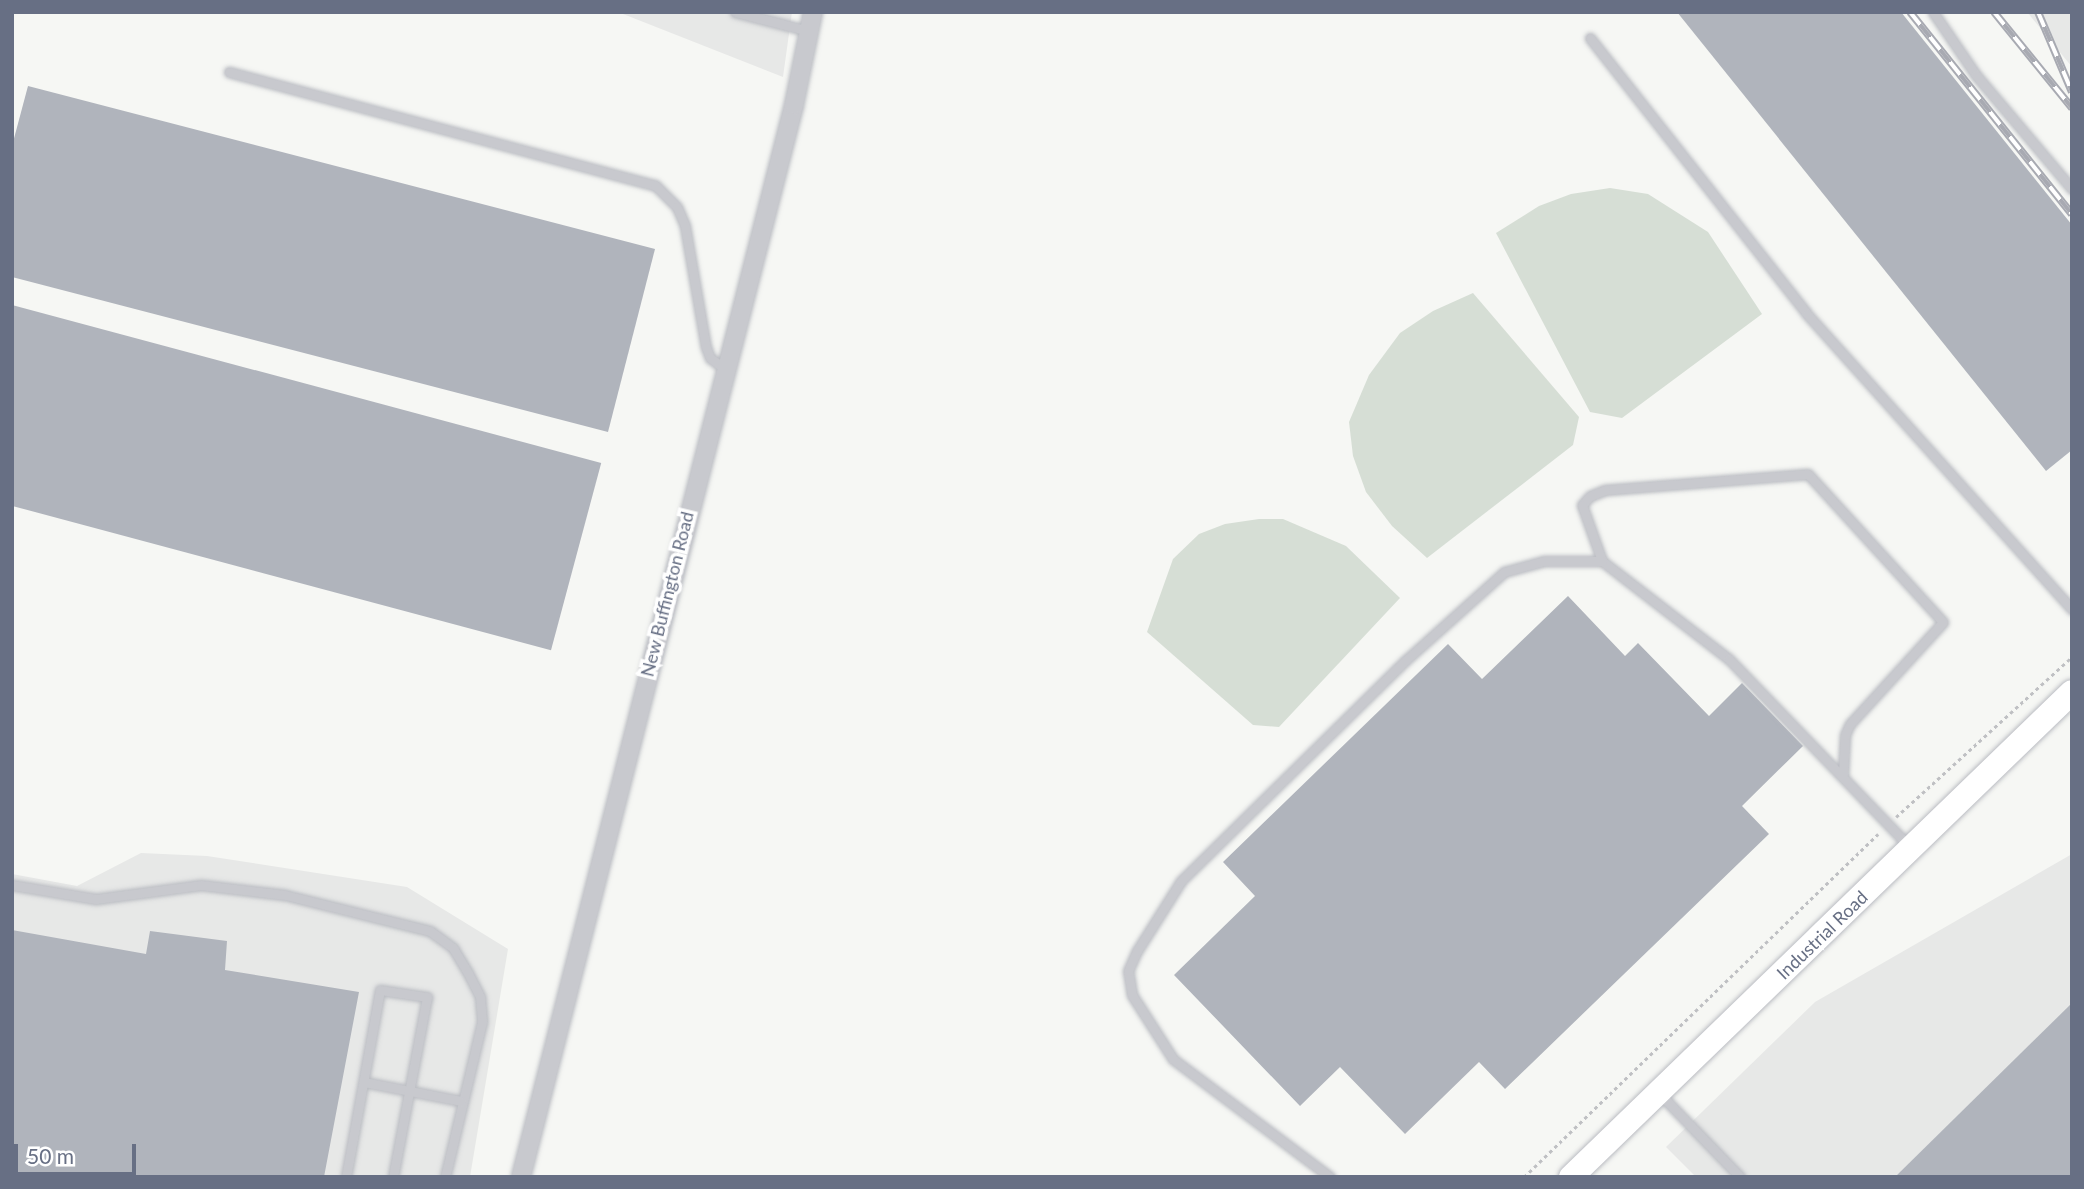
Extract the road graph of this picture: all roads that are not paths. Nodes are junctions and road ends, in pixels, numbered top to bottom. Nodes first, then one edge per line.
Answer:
1 (735, 12) edge
2 (813, 12) edge
3 (1933, 12) edge
4 (809, 31) junction
5 (1590, 38) dead end
6 (229, 72) dead end
7 (2072, 190) edge
8 (725, 369) junction
9 (1602, 561) junction
10 (2072, 608) edge
11 (2072, 692) edge
12 (1843, 774) junction
13 (1912, 848) junction
14 (12, 884) edge
15 (364, 1082) junction
16 (409, 1089) junction
17 (1659, 1093) junction
18 (461, 1101) junction
19 (346, 1177) edge
20 (393, 1177) edge
21 (445, 1177) edge
22 (521, 1177) edge
23 (1330, 1177) edge
24 (1571, 1177) edge
25 (1740, 1177) edge

1 - 4 lane
2 - 4 street, New Buffington Road
3 - 7 lane
4 - 8 street, New Buffington Road
5 - 10 lane
6 - 8 lane
8 - 22 street, New Buffington Road
9 - 12 lane
9 - 12 lane
9 - 23 lane
11 - 13 main road, Industrial Road
12 - 13 lane
13 - 17 main road, Industrial Road
14 - 18 lane
15 - 16 lane
15 - 16 lane
15 - 19 lane
16 - 18 lane
16 - 20 lane
17 - 24 main road, Industrial Road
17 - 25 lane
18 - 21 lane

